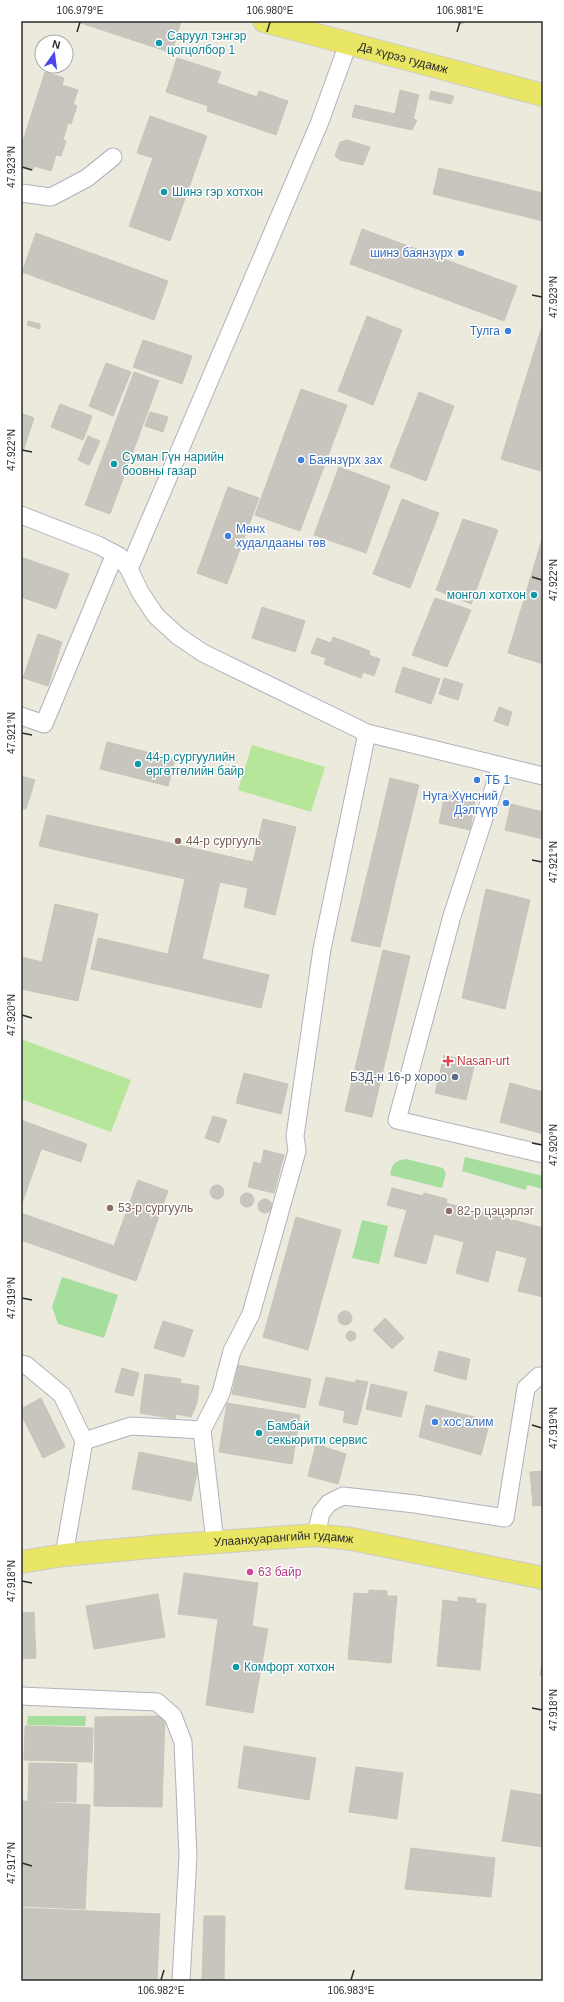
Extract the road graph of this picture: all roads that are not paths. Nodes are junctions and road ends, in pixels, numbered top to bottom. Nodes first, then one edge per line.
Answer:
1 (264, 21) edge
2 (348, 44) junction
3 (543, 95) edge
4 (113, 157) dead end
5 (21, 193) edge
6 (21, 515) edge
7 (115, 554) junction
8 (129, 570) junction
9 (21, 716) edge
10 (367, 733) junction
11 (501, 766) junction
12 (543, 776) edge
13 (543, 1154) edge
14 (21, 1364) edge
15 (543, 1376) edge
16 (202, 1430) junction
17 (84, 1441) junction
18 (316, 1535) junction
19 (215, 1542) junction
20 (64, 1556) junction
21 (21, 1562) edge
22 (543, 1578) edge
23 (21, 1696) edge
24 (181, 1981) edge

1 - 2 main road, Да хүрээ гудамж
2 - 3 main road, Да хүрээ гудамж
2 - 8 street
4 - 5 street
6 - 7 street
7 - 8 street
7 - 9 street
8 - 10 street
10 - 11 street
10 - 16 street
11 - 12 street
11 - 13 street
14 - 17 street
15 - 18 street
16 - 17 street
16 - 19 street
17 - 20 street
18 - 19 main road, Улаанхуарангийн гудамж
18 - 22 main road, Улаанхуарангийн гудамж
19 - 20 main road, Улаанхуарангийн гудамж
20 - 21 main road, Улаанхуарангийн гудамж
23 - 24 street

